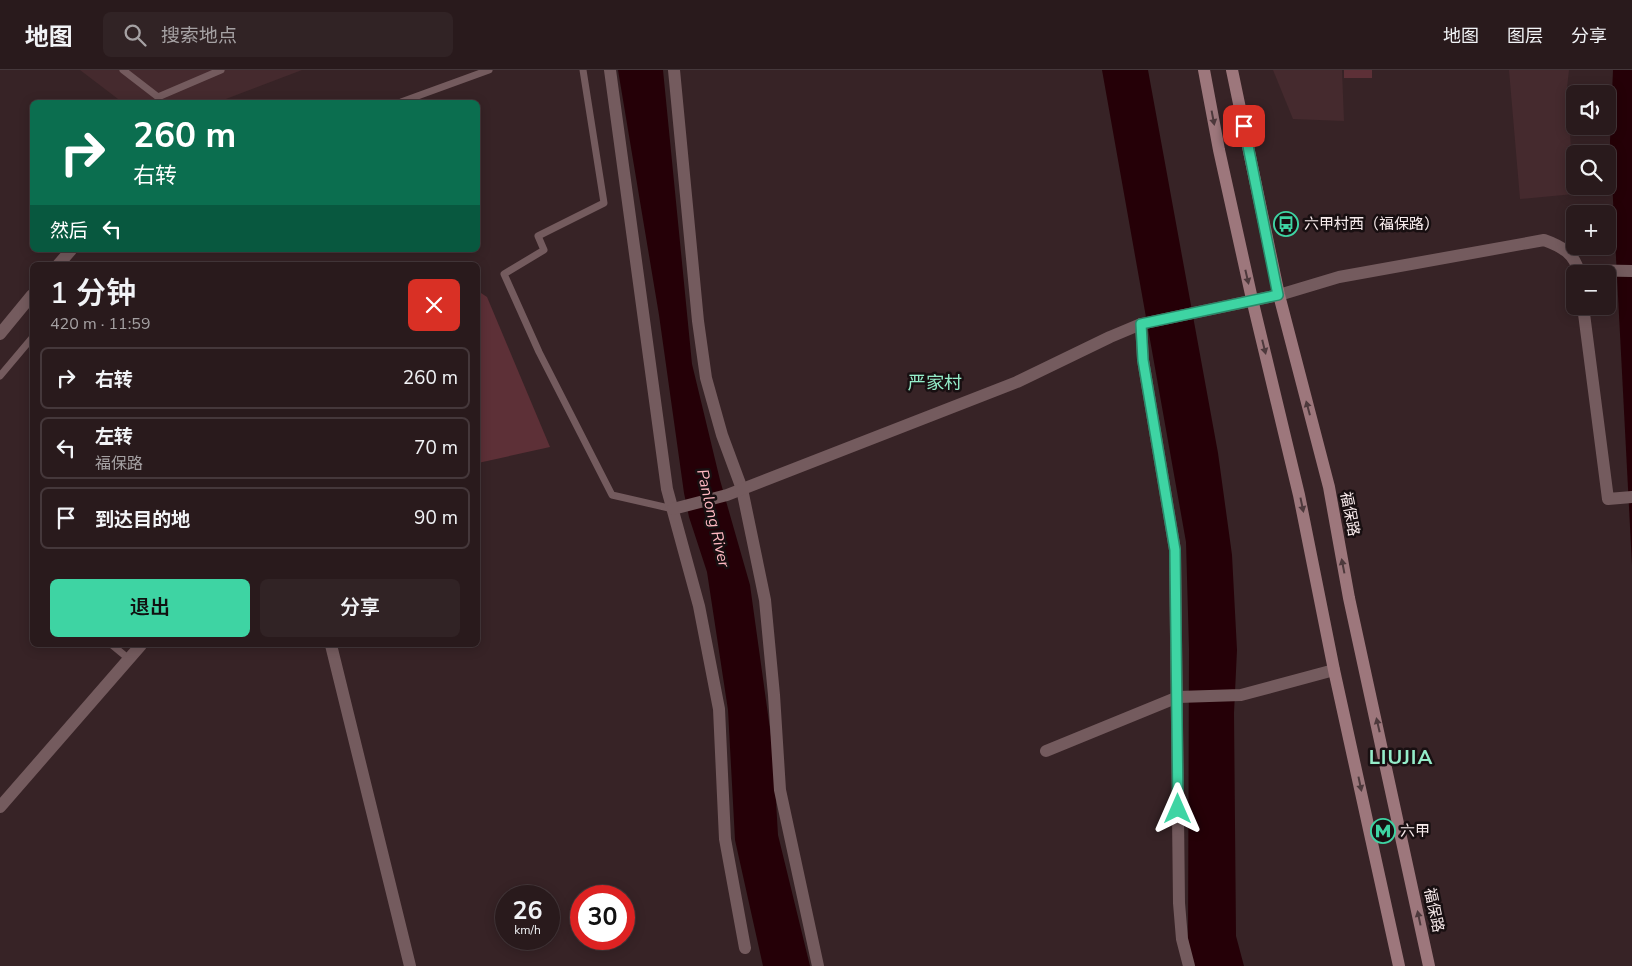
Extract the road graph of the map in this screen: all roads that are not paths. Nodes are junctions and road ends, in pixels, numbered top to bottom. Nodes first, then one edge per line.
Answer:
1 (123, 70) edge
2 (221, 70) edge
3 (489, 70) edge
4 (583, 70) edge
5 (610, 70) edge
6 (674, 70) edge
7 (1204, 70) edge
8 (1232, 70) edge
9 (406, 100) edge
10 (69, 252) edge
11 (61, 262) edge
12 (1576, 265) edge
13 (1616, 270) edge
14 (1632, 271) edge
15 (1278, 295) junction
16 (30, 297) edge
17 (1252, 300) junction
18 (1584, 315) edge
19 (1141, 324) junction
20 (0, 334) edge
21 (30, 340) edge
22 (0, 376) edge
23 (742, 489) junction
24 (1629, 498) edge
25 (674, 509) junction
26 (114, 647) edge
27 (139, 647) edge
28 (331, 647) edge
29 (129, 660) junction
30 (1334, 670) junction
31 (1178, 697) junction
32 (1046, 752) dead end
33 (0, 807) edge
34 (745, 948) dead end
35 (410, 966) edge
36 (818, 966) edge
37 (1189, 966) edge
38 (1399, 966) edge
39 (1429, 966) edge

1 - 2 lane
3 - 9 lane
4 - 25 lane
5 - 25 street
6 - 23 street
7 -> 17 main road
8 - 15 main road, 福保路
10 - 11 street
12 - 15 street
13 - 14 street
15 - 17 street
39 -> 15 main road, 福保路
16 - 20 street
17 - 19 street
17 -> 30 main road
18 - 24 street
19 - 23 street
19 - 31 street
21 - 22 lane
23 - 25 street
23 - 36 street
25 - 34 street
26 - 29 lane
27 - 29 street
28 - 35 street
29 - 33 street
30 - 31 street
30 -> 38 main road
31 - 32 street
31 - 37 street

